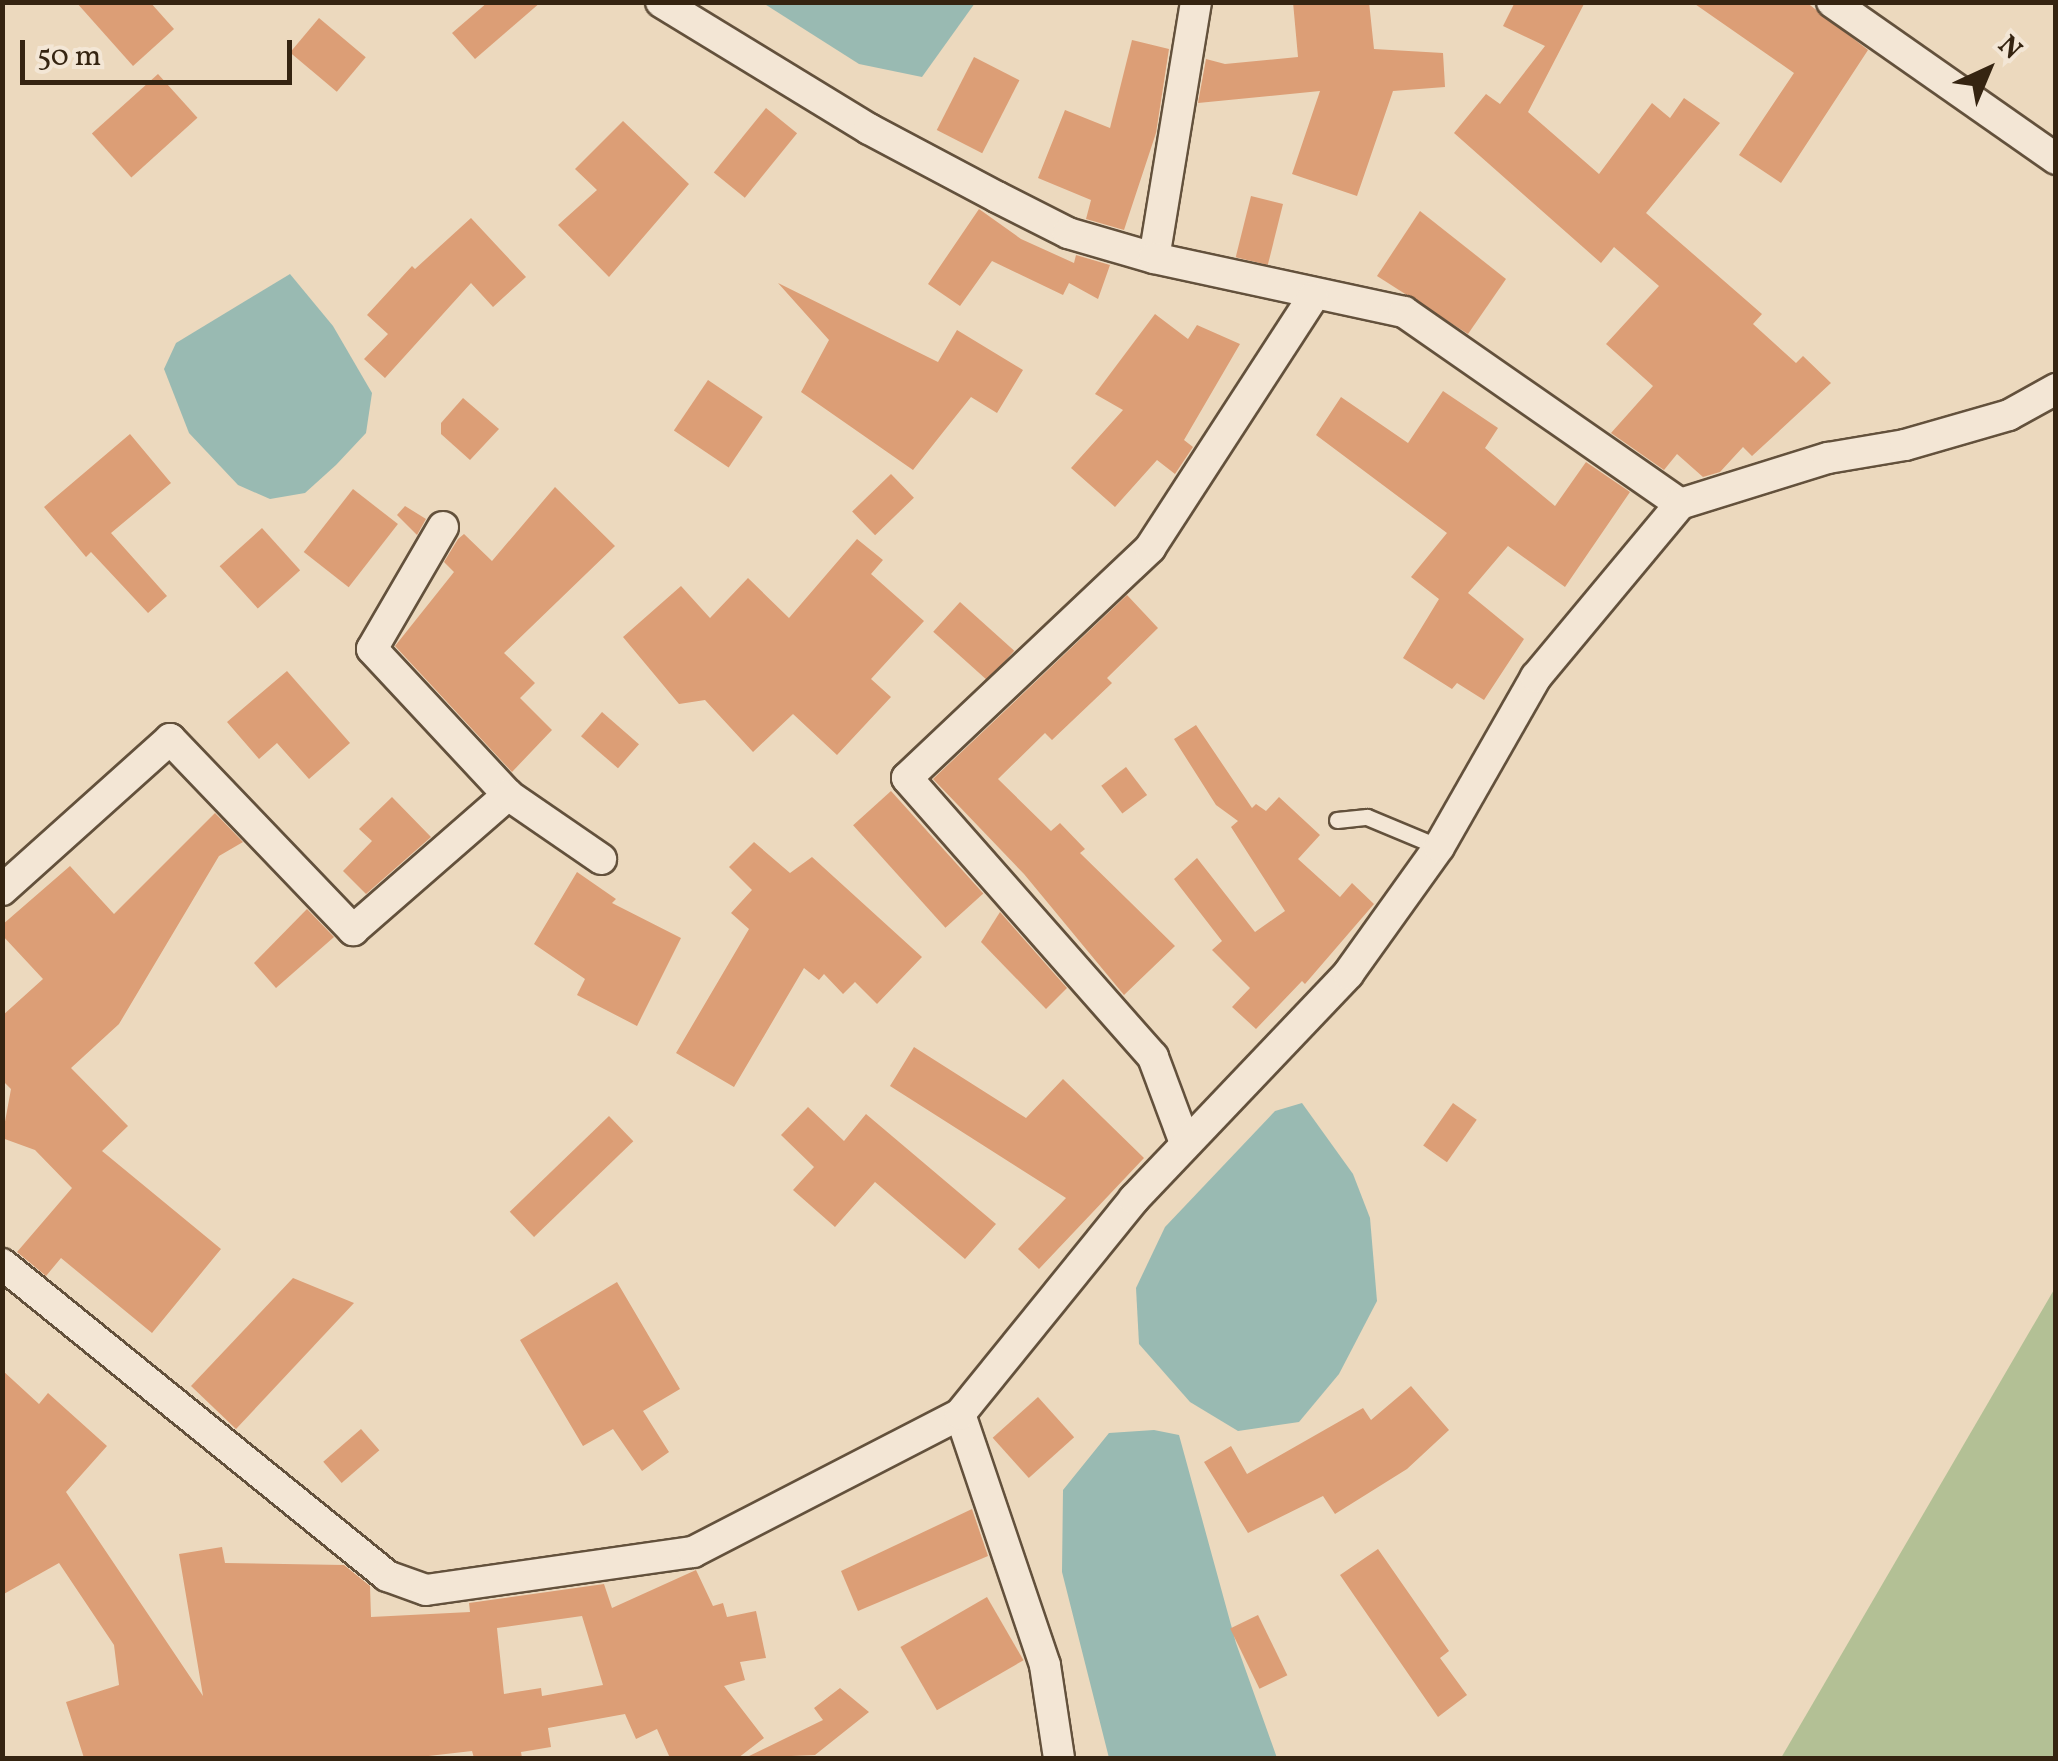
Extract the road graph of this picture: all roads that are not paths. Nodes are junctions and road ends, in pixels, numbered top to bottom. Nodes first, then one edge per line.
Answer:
1 (662, 2) edge
2 (1196, 2) edge
3 (1832, 2) edge
4 (2056, 159) edge
5 (1154, 258) junction
6 (1313, 296) junction
7 (2056, 389) edge
8 (1680, 504) junction
9 (443, 527) dead end
10 (508, 795) junction
11 (1337, 820) dead end
12 (1438, 847) junction
13 (601, 859) dead end
14 (2, 890) edge
15 (1185, 1144) junction
16 (2, 1264) edge
17 (960, 1414) junction
18 (1059, 1758) edge

1 - 5 street
2 - 5 street
3 - 4 street
5 - 6 street
6 - 8 street
6 - 15 street
7 - 8 street
8 - 12 street
9 - 10 street
10 - 13 street
10 - 14 street
11 - 12 lane
12 - 15 street
15 - 17 street
16 - 17 street
17 - 18 street

